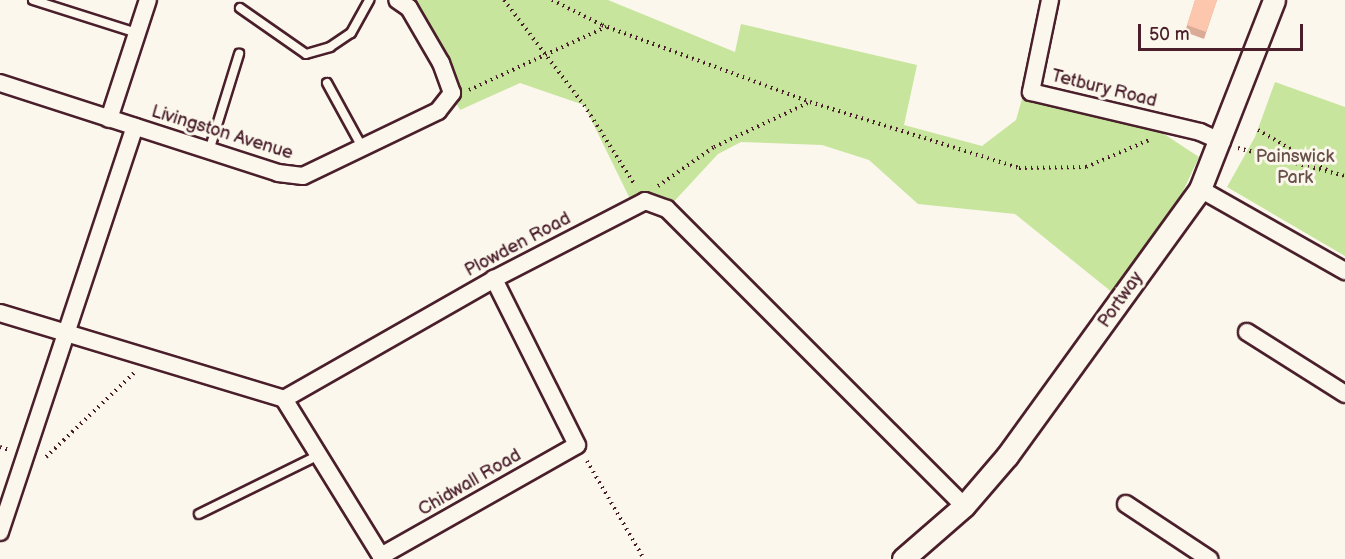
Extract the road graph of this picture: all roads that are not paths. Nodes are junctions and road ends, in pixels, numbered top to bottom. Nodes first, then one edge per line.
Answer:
1 (33, 0) edge
2 (148, 0) edge
3 (369, 0) edge
4 (397, 0) edge
5 (1050, 0) edge
6 (1274, 0) edge
7 (240, 8) dead end
8 (137, 33) junction
9 (239, 54) dead end
10 (0, 83) edge
11 (327, 83) dead end
12 (110, 119) junction
13 (135, 127) junction
14 (1222, 142) junction
15 (362, 147) junction
16 (209, 151) junction
17 (1200, 189) junction
18 (1345, 271) edge
19 (494, 279) junction
20 (0, 313) edge
21 (1247, 332) dead end
22 (65, 336) junction
23 (1345, 394) edge
24 (284, 399) junction
25 (319, 455) junction
26 (1126, 504) dead end
27 (964, 506) junction
28 (199, 514) dead end
29 (0, 532) edge
30 (913, 556) edge
31 (1209, 559) edge

1 - 8 lane
2 - 8 street
3 - 7 lane
4 - 15 street, Livingston Avenue
5 - 14 street, Tetbury Road
6 - 14 street, Portway
8 - 12 street
9 - 16 lane
10 - 12 street, Livingston Avenue
11 - 15 lane
12 - 13 street, Livingston Avenue
13 - 16 street, Livingston Avenue
13 - 22 street, Livingston Avenue
14 - 17 street, Portway
15 - 16 street, Livingston Avenue
17 - 18 street
17 - 27 street, Portway
19 - 24 street, Plowden Road
19 - 25 street, Chidwall Road
19 - 27 street, Plowden Road
20 - 22 street
21 - 23 street
22 - 24 street
22 - 29 street, Livingston Avenue
24 - 25 street, Chidwall Road
25 - 28 lane
26 - 31 street
27 - 30 street, Portway

